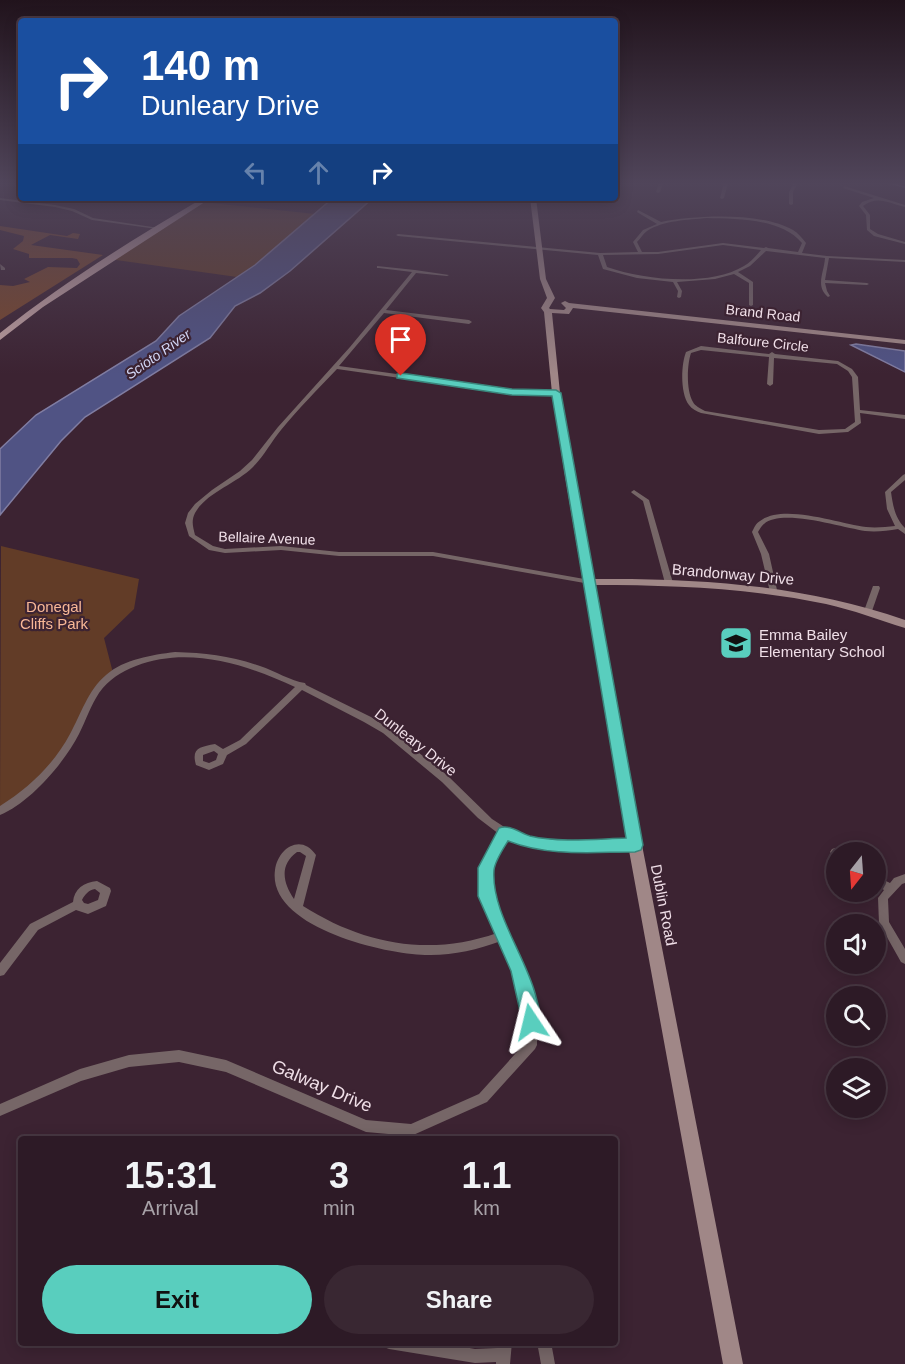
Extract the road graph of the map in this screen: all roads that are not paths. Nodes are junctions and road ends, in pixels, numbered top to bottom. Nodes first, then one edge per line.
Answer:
1 (129, 247) edge
2 (517, 247) edge
3 (637, 247) edge
4 (697, 247) edge
5 (750, 247) edge
6 (803, 247) edge
7 (766, 248) junction
8 (541, 249) junction
9 (800, 253) junction
10 (600, 254) junction
11 (641, 254) junction
12 (827, 256) junction
13 (905, 261) edge
14 (379, 267) dead end
15 (415, 271) junction
16 (734, 272) junction
17 (447, 275) dead end
18 (674, 280) junction
19 (822, 281) junction
20 (544, 284) junction
21 (867, 284) dead end
22 (828, 296) dead end
23 (679, 297) dead end
24 (751, 305) dead end
25 (548, 307) junction
26 (565, 308) junction
27 (383, 311) junction
28 (469, 322) dead end
29 (0, 337) edge
30 (905, 342) edge
31 (550, 344) junction
32 (772, 354) junction
33 (337, 367) junction
34 (770, 384) dead end
35 (556, 393) junction
36 (858, 411) junction
37 (905, 417) edge
38 (905, 476) edge
39 (634, 492) dead end
40 (902, 529) edge
41 (590, 582) junction
42 (669, 583) junction
43 (876, 588) dead end
44 (773, 590) junction
45 (868, 611) junction
46 (905, 624) edge
47 (302, 685) junction
48 (223, 753) dead end
49 (0, 812) edge
50 (504, 832) junction
51 (635, 845) junction
52 (905, 878) edge
53 (886, 886) edge
54 (891, 889) junction
55 (78, 904) dead end
56 (297, 908) junction
57 (505, 935) junction
58 (905, 959) edge
59 (0, 970) edge
60 (0, 1110) edge
61 (412, 1134) edge
62 (414, 1346) edge
63 (545, 1346) edge
64 (503, 1354) edge
65 (548, 1364) edge
66 (733, 1364) edge

1 - 29 main road
2 - 8 street
3 - 11 street
4 - 11 street
5 - 7 street
6 - 9 street
7 - 9 street
7 - 16 street
8 - 10 street
8 - 20 main road, Dublin Road
9 - 12 street
10 - 11 street
10 - 18 street
12 - 13 street
12 - 19 street
14 - 15 street
15 - 17 street
15 - 27 street, Bellaire Avenue
16 - 18 street
16 - 24 street
18 - 23 street
19 - 21 street
19 - 22 street
20 - 25 main road, Dublin Road
20 - 26 main road
25 - 26 main road, Brand Road
25 - 31 main road, Dublin Road
26 - 30 main road, Brand Road
26 - 31 main road, Dublin Road
27 - 28 street
27 - 33 street, Bellaire Avenue
31 - 35 main road, Dublin Road
32 - 34 street
32 - 36 street, Balfoure Circle
32 - 36 street, Balfoure Circle
33 - 35 street
33 - 41 street, Bellaire Avenue
35 - 41 main road, Dublin Road
36 - 37 street
38 - 40 street
39 - 42 street
40 - 44 street
41 - 42 main road, Brandonway Drive
41 - 51 main road, Dublin Road
42 - 44 main road, Brandonway Drive
43 - 45 street
44 - 45 main road, Brandonway Drive
45 - 46 main road, Brandonway Drive
47 - 48 street
47 - 49 street, Dunleary Drive
47 - 50 street, Dunleary Drive
50 - 51 street, Dunleary Drive
50 - 57 street, Galway Drive
51 - 66 main road, Dublin Road
52 - 54 street
53 - 54 street
54 - 58 street
55 - 59 street
56 - 56 street
56 - 57 street
57 - 61 street, Galway Drive
60 - 61 street, Galway Drive
62 - 64 street
63 - 65 street

